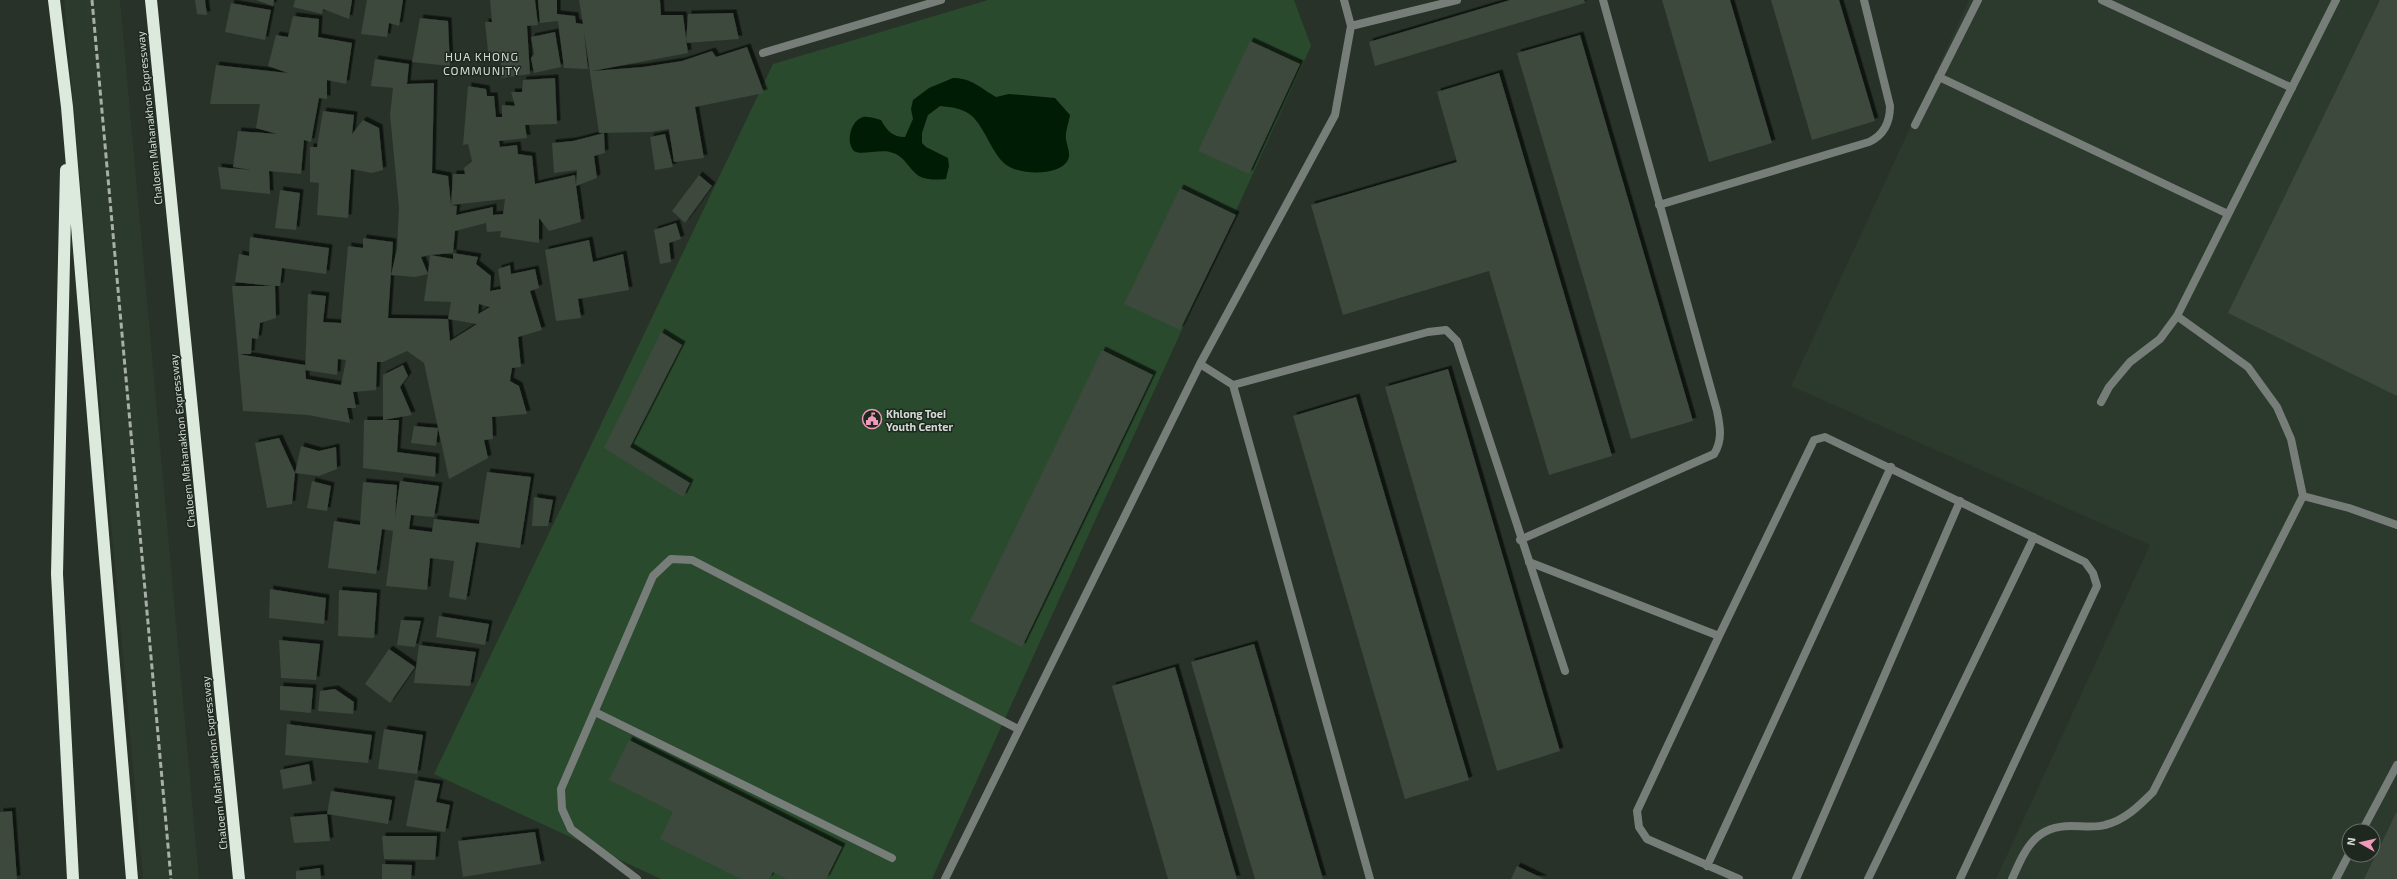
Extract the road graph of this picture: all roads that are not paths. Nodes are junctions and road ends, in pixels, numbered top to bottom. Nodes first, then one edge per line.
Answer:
1 (54, 0) edge
2 (150, 0) edge
3 (941, 0) edge
4 (1344, 0) edge
5 (1457, 0) edge
6 (1602, 0) edge
7 (1864, 0) edge
8 (1978, 0) edge
9 (2102, 0) edge
10 (2336, 0) edge
11 (1351, 26) junction
12 (763, 53) dead end
13 (1939, 77) junction
14 (2292, 88) junction
15 (67, 107) junction
16 (1915, 125) dead end
17 (1659, 205) junction
18 (2228, 214) junction
19 (2177, 316) junction
20 (1200, 364) junction
21 (1233, 385) junction
22 (2101, 402) dead end
23 (1891, 467) junction
24 (2303, 496) junction
25 (1960, 501) junction
26 (2397, 525) edge
27 (2034, 537) junction
28 (1520, 540) junction
29 (1529, 562) junction
30 (1719, 636) junction
31 (1565, 672) dead end
32 (595, 712) junction
33 (1018, 729) junction
34 (2397, 766) edge
35 (2366, 823) edge
36 (892, 858) dead end
37 (2344, 863) edge
38 (1707, 866) junction
39 (74, 879) edge
40 (132, 879) edge
41 (239, 879) edge
42 (637, 879) edge
43 (945, 879) edge
44 (1370, 879) edge
45 (1739, 879) edge
46 (1796, 879) edge
47 (1868, 879) edge
48 (1960, 879) edge
49 (2012, 879) edge
50 (2336, 879) edge

1 - 15 highway
2 - 41 highway, Chaloem Mahanakhon Expressway
3 - 12 street
4 - 11 street
5 - 11 street
6 - 17 street
7 - 17 street
8 - 13 street
9 - 14 street
10 - 14 street
11 - 20 street
13 - 16 street
13 - 18 street
14 - 18 street
15 - 39 highway
15 - 40 highway
17 - 28 street
18 - 19 street
19 - 22 street
19 - 24 street
20 - 21 street
20 - 33 street
21 - 28 street
21 - 44 street
23 - 25 street
23 - 30 street
23 - 38 street
24 - 26 street
24 - 49 street
25 - 27 street
25 - 46 street
27 - 47 street
27 - 48 street
28 - 29 street
29 - 30 street
29 - 31 street
30 - 38 street
32 - 33 street
32 - 36 street
32 - 42 street
33 - 43 street
34 - 35 street
37 - 50 street
38 - 45 street

